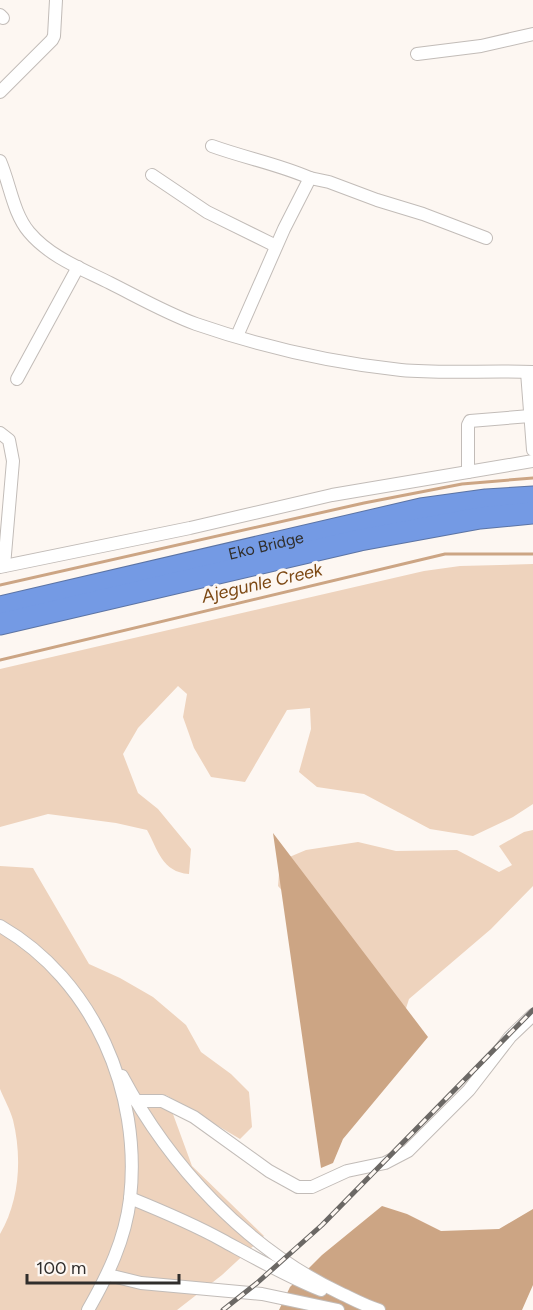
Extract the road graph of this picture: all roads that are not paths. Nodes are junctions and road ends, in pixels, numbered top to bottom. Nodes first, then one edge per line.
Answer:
1 (56, 0) edge
2 (533, 34) edge
3 (417, 54) dead end
4 (0, 92) edge
5 (212, 146) dead end
6 (0, 161) edge
7 (152, 175) dead end
8 (310, 178) junction
9 (486, 238) dead end
10 (276, 246) junction
11 (78, 267) junction
12 (237, 336) junction
13 (530, 372) edge
14 (17, 379) dead end
15 (530, 416) junction
16 (0, 434) edge
17 (533, 450) edge
18 (533, 461) edge
19 (468, 472) junction
20 (533, 497) edge
21 (533, 513) edge
22 (2, 566) edge
23 (0, 607) edge
24 (0, 624) edge
25 (0, 926) edge
26 (533, 1016) edge
27 (113, 1058) junction
28 (136, 1101) junction
29 (130, 1198) junction
30 (279, 1265) junction
31 (108, 1275) junction
32 (375, 1309) edge
33 (88, 1310) edge
34 (338, 1310) edge

1 - 4 street
2 - 3 street
5 - 8 street
6 - 11 street
7 - 10 street
8 - 9 street
8 - 10 street
10 - 12 street
11 - 12 street
11 - 14 street
12 - 13 street
13 - 15 street
15 - 17 street
15 - 19 street
16 - 22 street
18 - 19 street
19 - 22 street
20 - 23 highway, Eko Bridge
21 - 24 highway, Eko Bridge
25 - 27 street
26 - 28 street
27 - 28 street
27 - 29 street
28 - 30 street
29 - 30 street
29 - 31 street
30 - 32 street
31 - 33 street
31 - 34 street

